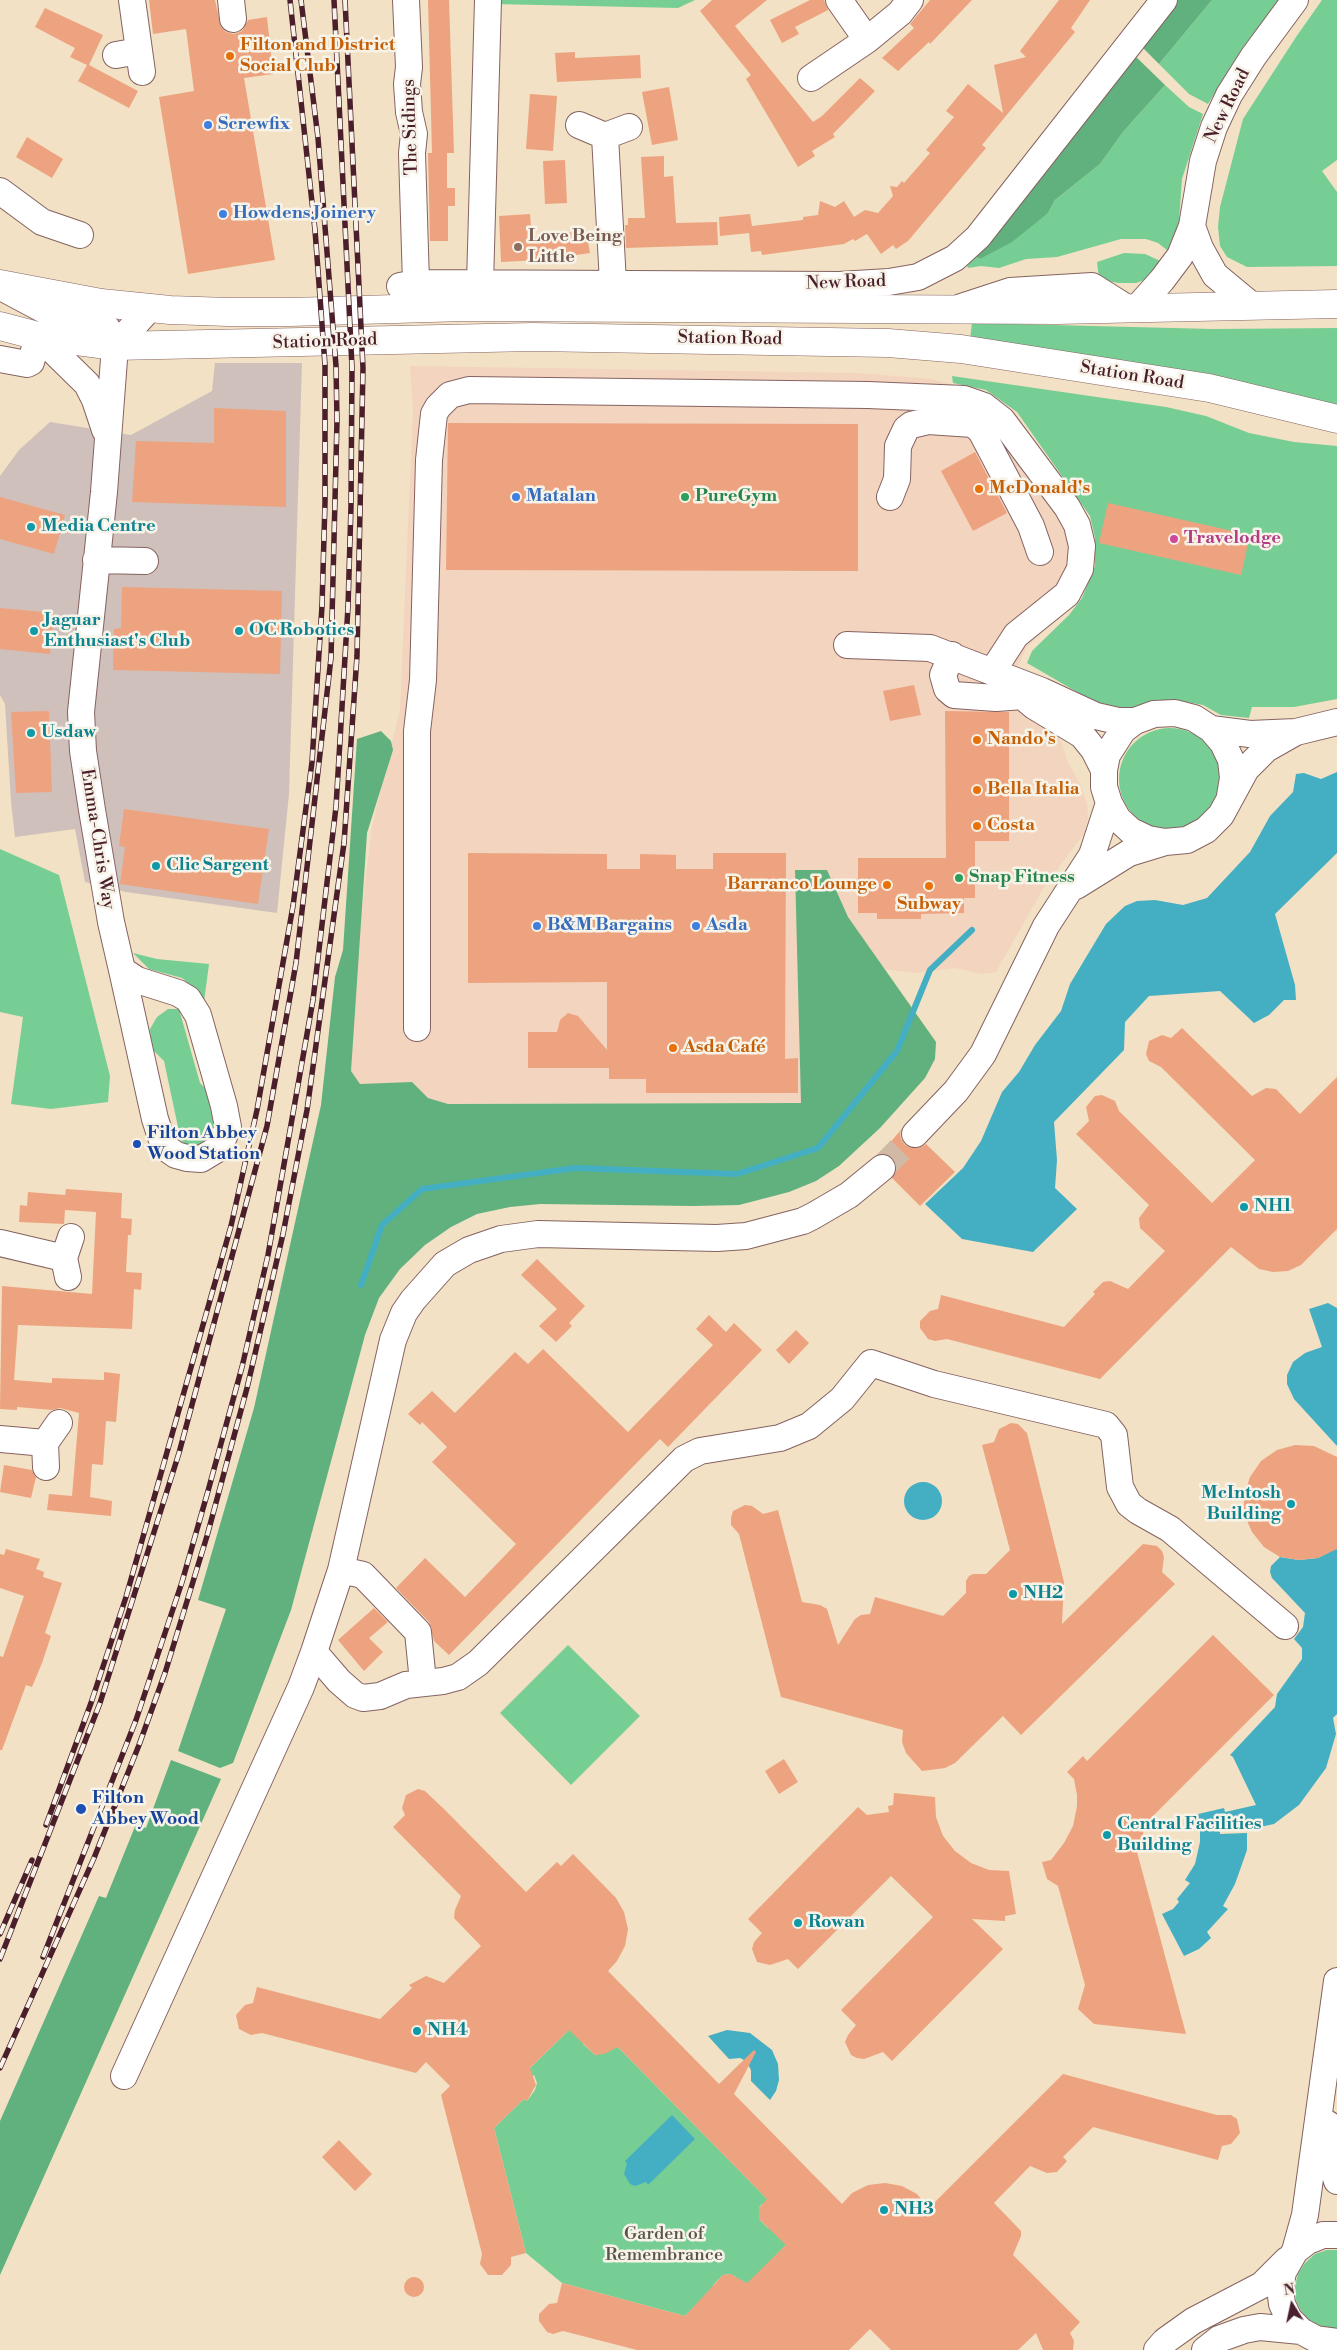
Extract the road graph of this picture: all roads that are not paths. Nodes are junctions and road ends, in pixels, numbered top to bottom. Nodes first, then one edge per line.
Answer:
1 (132, 0) edge
2 (406, 0) edge
3 (488, 0) edge
4 (839, 0) edge
5 (910, 0) edge
6 (1164, 0) edge
7 (1295, 0) edge
8 (867, 40) junction
9 (133, 60) dead end
10 (811, 78) dead end
11 (579, 125) dead end
12 (0, 191) edge
13 (1192, 226) junction
14 (80, 234) dead end
15 (613, 283) junction
16 (480, 284) junction
17 (0, 285) edge
18 (408, 285) joint
19 (1250, 304) junction
20 (1337, 304) edge
21 (1132, 308) junction
22 (149, 309) junction
23 (0, 326) edge
24 (38, 336) junction
25 (115, 346) junction
26 (0, 359) edge
27 (1337, 419) edge
28 (107, 438) junction
29 (890, 496) dead end
30 (1040, 552) dead end
31 (96, 560) junction
32 (145, 561) dead end
33 (847, 645) dead end
34 (952, 655) junction
35 (992, 672) junction
36 (1023, 696) junction
37 (1135, 721) junction
38 (1337, 722) edge
39 (1211, 729) junction
40 (1296, 732) junction
41 (1104, 770) junction
42 (1230, 796) junction
43 (1109, 803) junction
44 (1165, 842) junction
45 (1071, 889) junction
46 (122, 970) junction
47 (154, 986) junction
48 (134, 1026) junction
49 (417, 1028) dead end
50 (915, 1134) tunnel mouth
51 (882, 1168) tunnel mouth
52 (0, 1243) edge
53 (68, 1257) dead end
54 (0, 1439) edge
55 (50, 1444) dead end
56 (342, 1570) junction
57 (1285, 1626) dead end
58 (314, 1652) junction
59 (422, 1682) junction
60 (1337, 1981) edge
61 (124, 2076) dead end
62 (1324, 2081) junction
63 (1337, 2181) edge
64 (1337, 2235) edge
65 (1293, 2254) junction
66 (1301, 2331) junction
67 (1337, 2342) edge
68 (1157, 2350) edge
69 (1206, 2350) edge

1 - 9 street
2 - 18 street, The Sidings
3 - 16 street
4 - 8 street
5 - 8 street
6 - 15 street, New Road
7 - 13 street, New Road
8 - 10 street
11 - 15 street
12 - 14 street
13 - 19 street
13 - 21 street, New Road
15 - 16 street, New Road
16 - 18 street, New Road
17 - 22 main road, Station Road
17 - 25 street, Station Road
19 - 20 main road, Station Road
19 - 21 main road, Station Road
21 - 22 main road, Station Road
22 - 25 street
23 - 24 main road, Station Road
24 - 25 main road, Station Road
24 - 26 street
24 - 28 street, Emma-Chris Way
25 - 27 main road, Station Road
25 - 28 street, Emma-Chris Way
28 - 31 street, Emma-Chris Way
29 - 30 street
31 - 32 street
31 - 46 street, Emma-Chris Way
33 - 34 street
34 - 35 street
34 - 36 street
35 - 36 street
35 - 37 street
35 - 49 street
36 - 41 street
37 - 39 street
37 - 41 street
38 - 40 street
39 - 40 street
39 - 42 street
40 - 42 street
41 - 43 street
42 - 44 street
43 - 44 street
43 - 45 street
44 - 45 street
45 - 50 street
46 - 47 street, Emma-Chris Way
46 - 48 street, Emma-Chris Way
47 - 48 street
47 - 48 street, Emma-Chris Way
51 - 56 street
52 - 53 street
54 - 55 street
56 - 58 street
56 - 59 street
57 - 59 street
58 - 59 street
58 - 61 street
60 - 62 street
62 - 63 street
62 - 65 street
64 - 65 street
65 - 66 street
65 - 68 street
66 - 67 street
66 - 69 street

